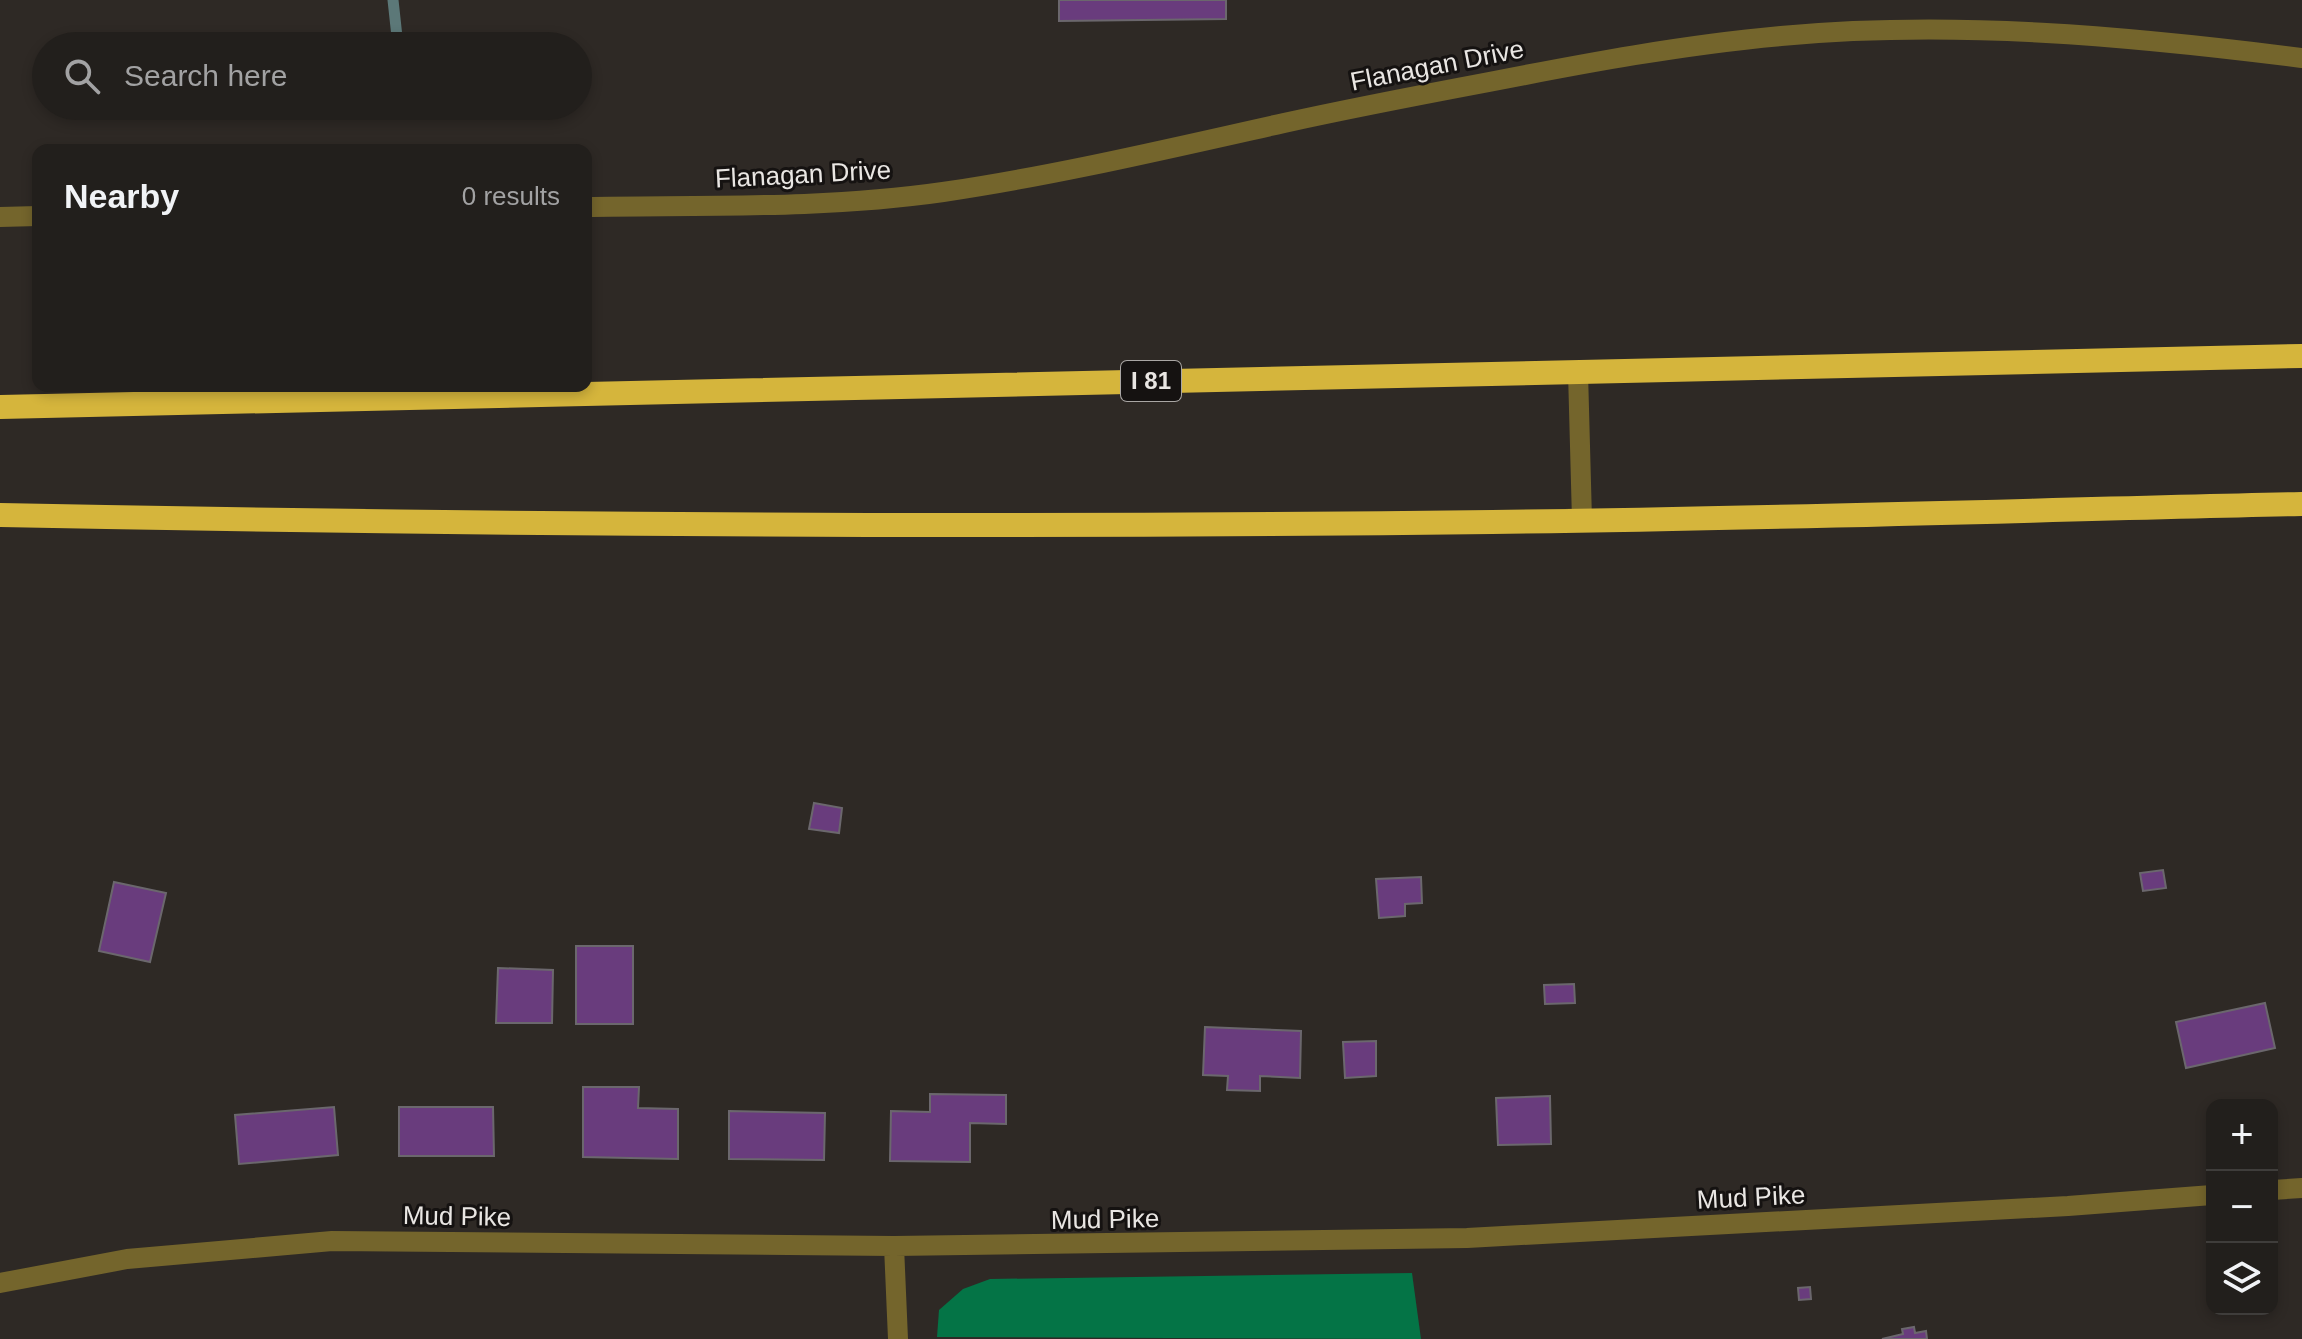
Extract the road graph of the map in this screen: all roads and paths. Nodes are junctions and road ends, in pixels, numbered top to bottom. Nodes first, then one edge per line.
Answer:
1 (2302, 58) edge
2 (592, 207) edge
3 (32, 216) edge
4 (0, 217) edge
5 (2302, 356) edge
6 (1578, 372) junction
7 (0, 404) edge
8 (2302, 504) edge
9 (0, 515) edge
10 (1582, 520) junction
11 (2302, 1188) edge
12 (2278, 1190) edge
13 (2206, 1195) edge
14 (894, 1246) junction
15 (0, 1283) edge
16 (898, 1339) edge

1 - 2 street, Flanagan Drive
3 - 4 street
5 - 6 highway, I 81
6 - 7 highway, I 81
6 - 10 street
8 - 10 highway
9 - 10 highway
11 - 12 street
13 - 14 street, Mud Pike
14 - 15 street, Mud Pike
14 - 16 street

